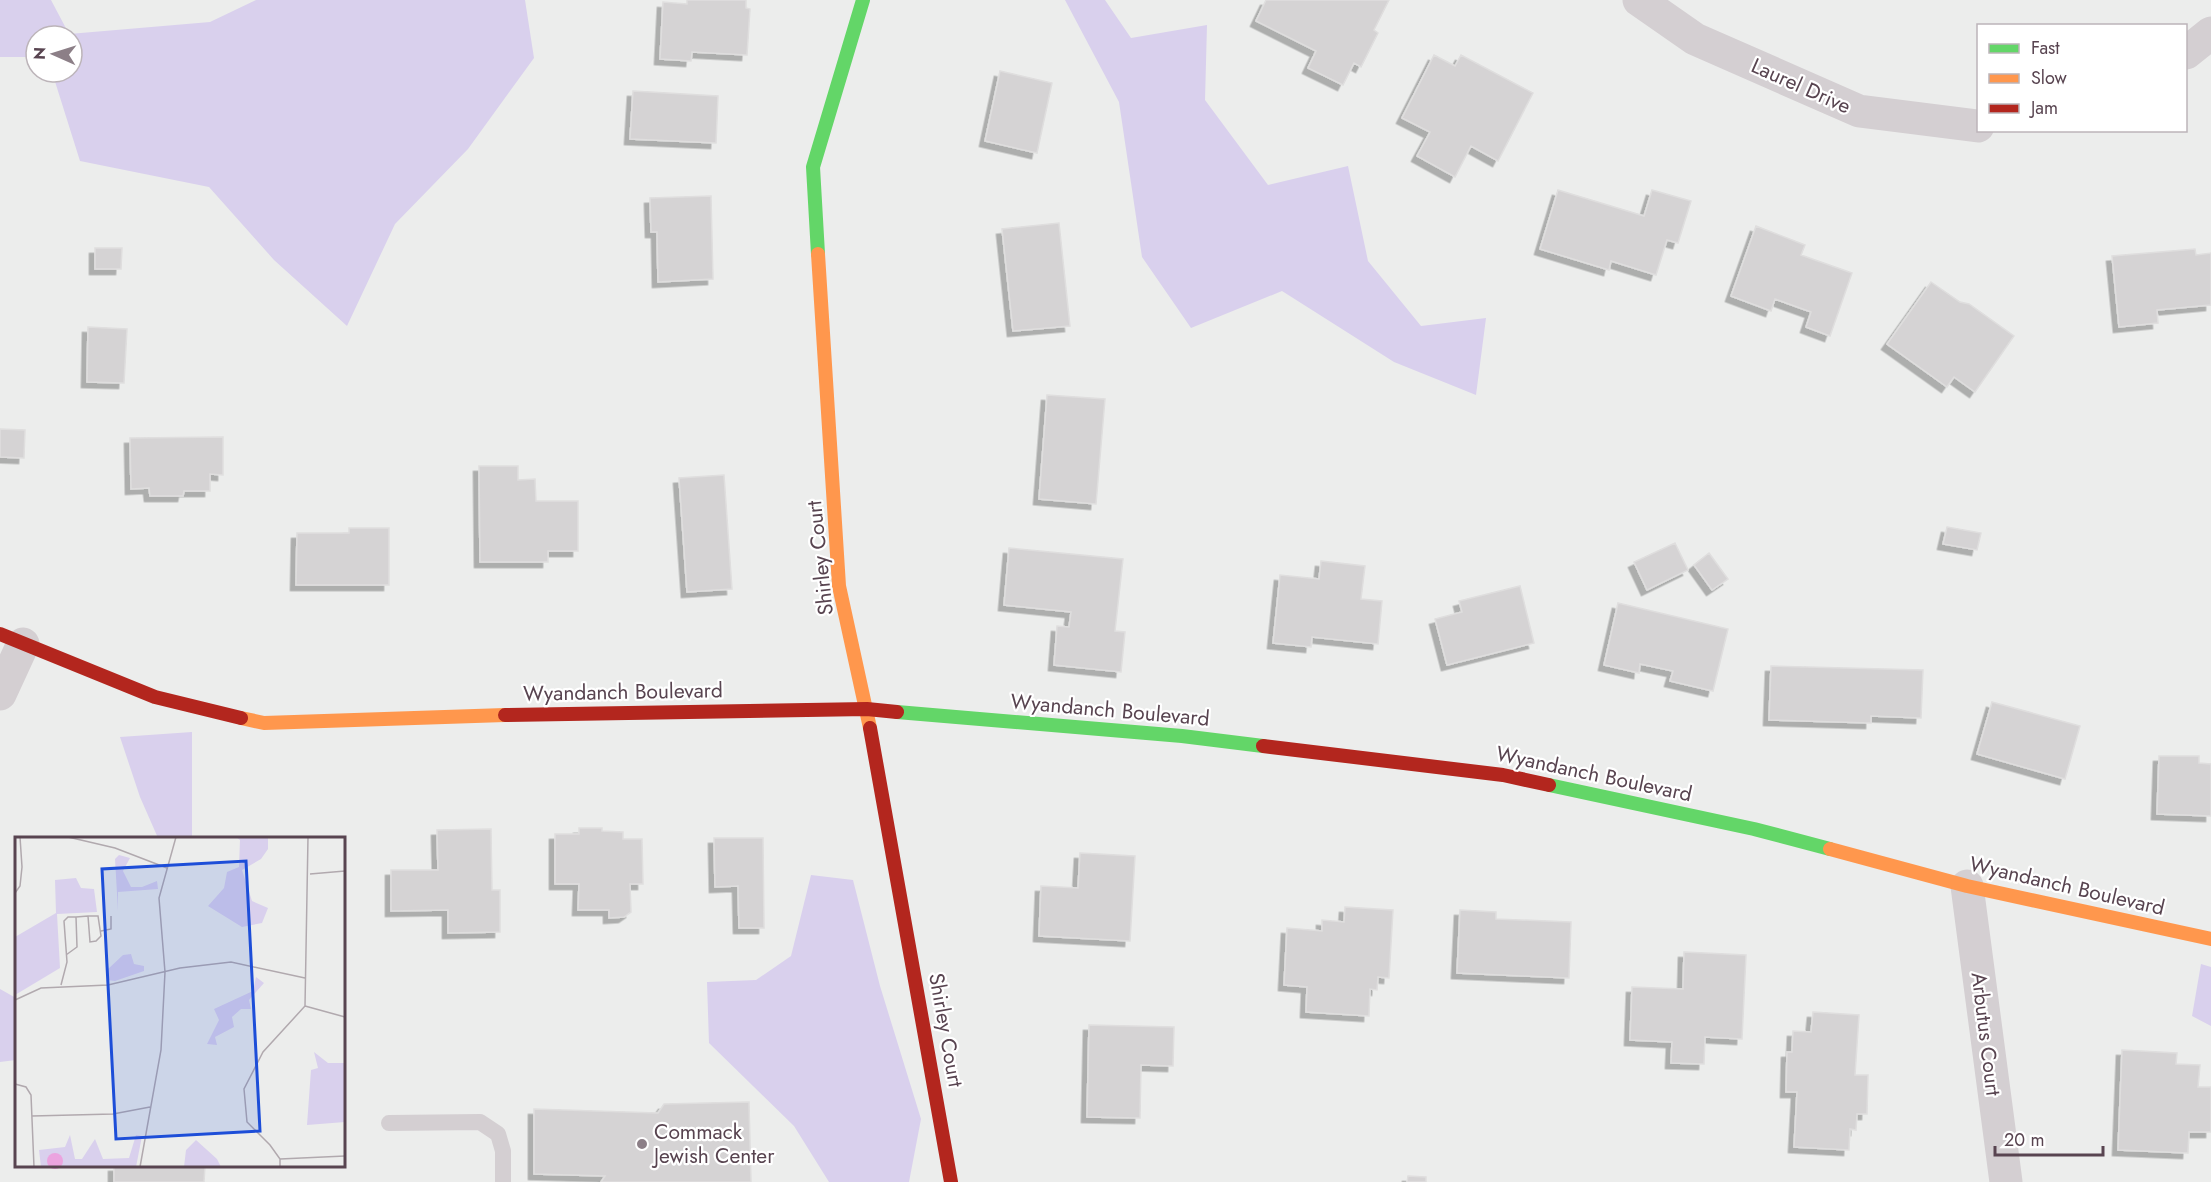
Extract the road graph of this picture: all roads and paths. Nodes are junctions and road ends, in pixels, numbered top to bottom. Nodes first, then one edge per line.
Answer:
1 (863, 0) edge
2 (1639, 0) edge
3 (2211, 33) edge
4 (2187, 52) edge
5 (1977, 126) edge
6 (11, 639) edge
7 (0, 694) edge
8 (867, 709) junction
9 (1967, 886) junction
10 (2211, 939) edge
11 (389, 1123) dead end
12 (503, 1182) edge
13 (951, 1182) edge
14 (2006, 1182) edge

1 - 8 street, Shirley Court
2 - 5 street, Laurel Drive
3 - 4 street
6 - 7 street
6 - 8 street, Wyandanch Boulevard
8 - 9 street, Wyandanch Boulevard
8 - 13 street, Shirley Court
9 - 10 street, Wyandanch Boulevard
9 - 14 street, Arbutus Court
11 - 12 lane

